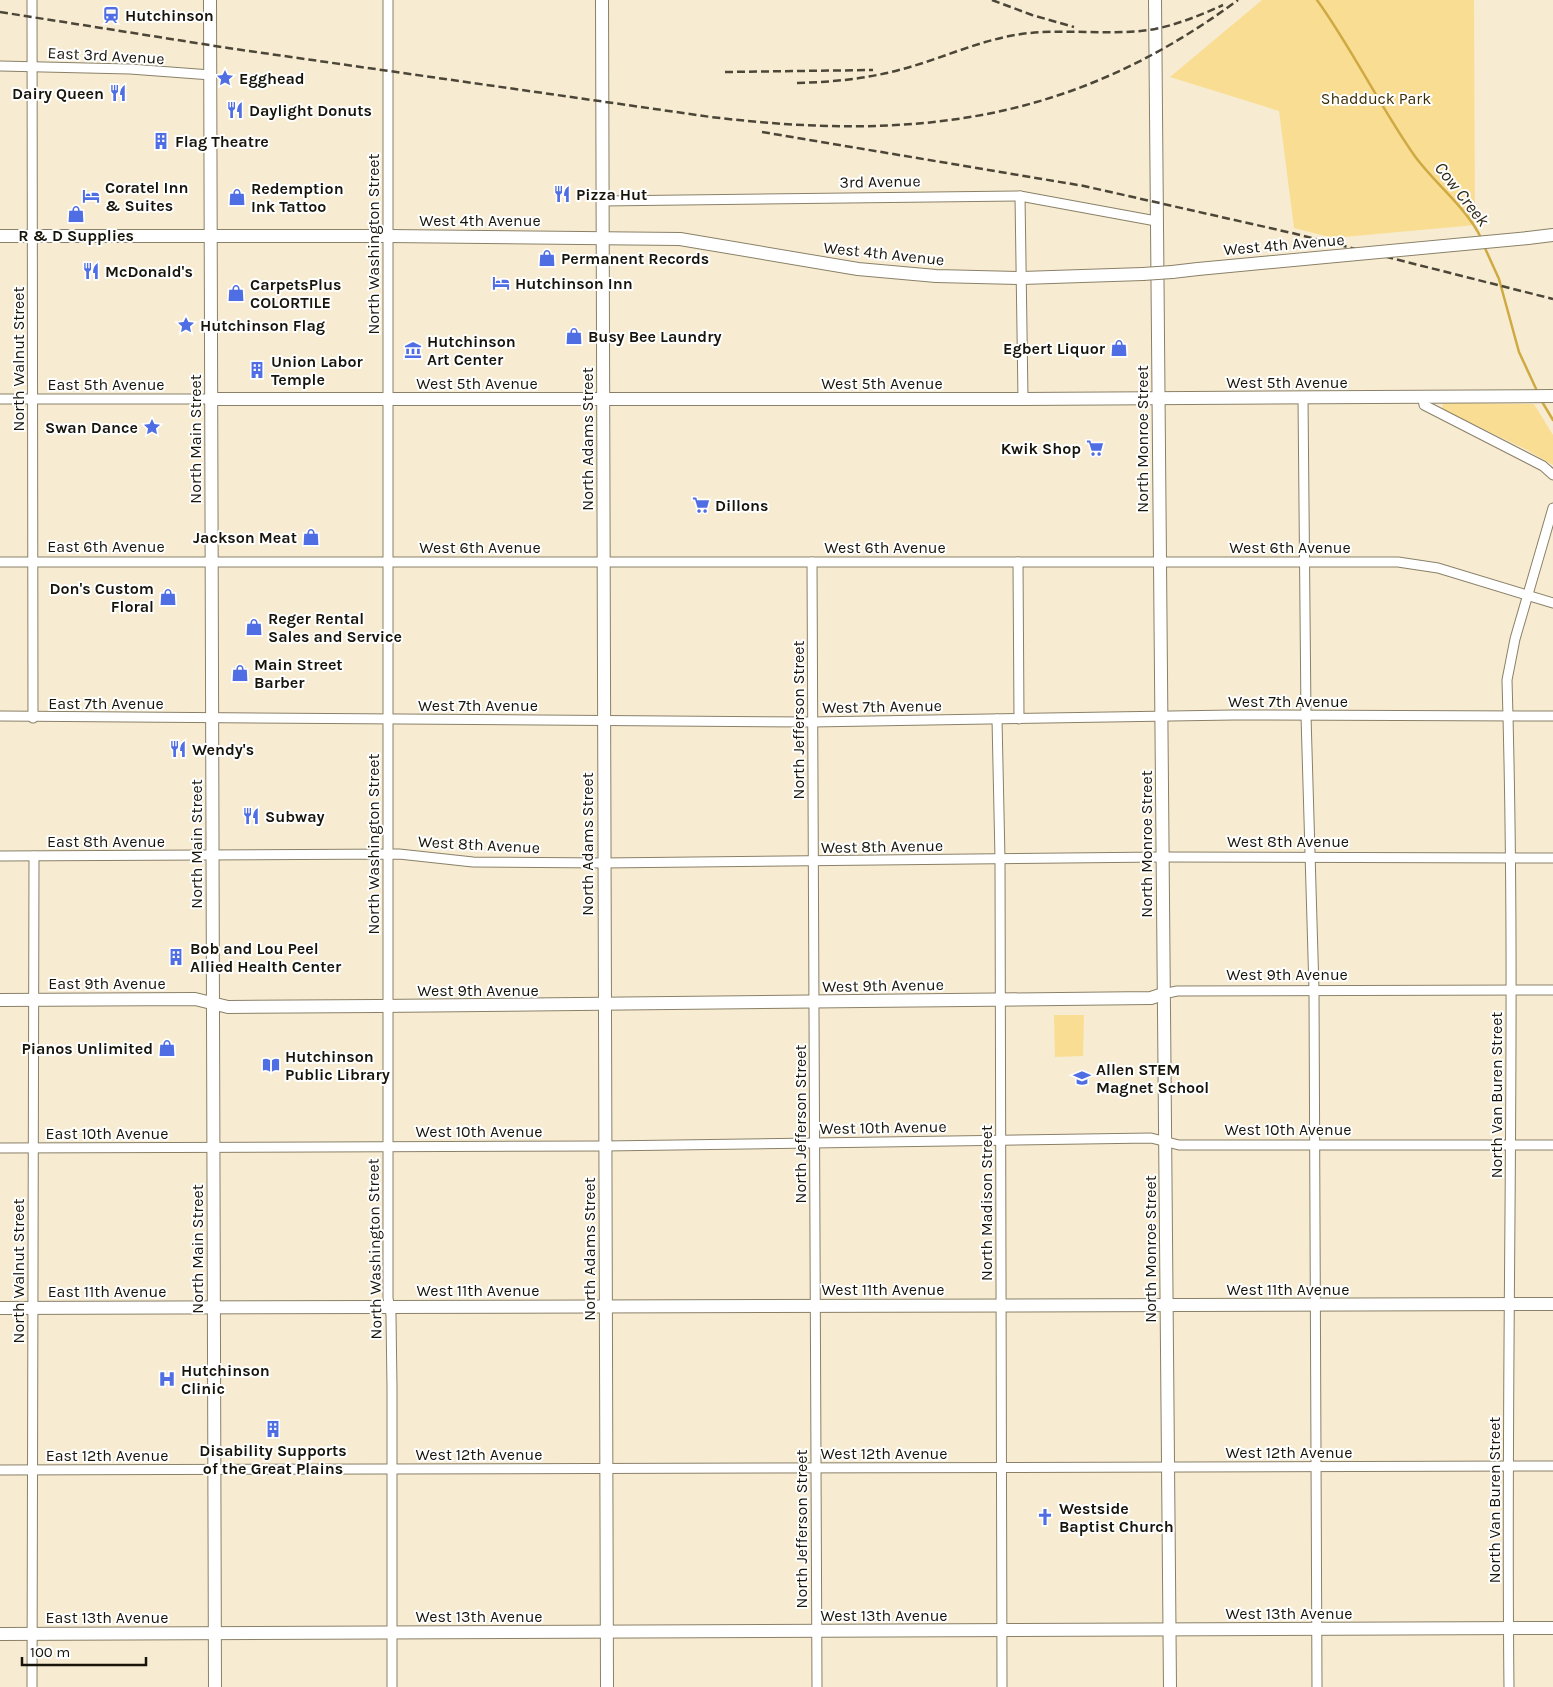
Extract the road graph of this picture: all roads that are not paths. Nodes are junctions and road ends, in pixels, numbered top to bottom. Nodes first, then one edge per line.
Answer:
1 (32, 0) edge
2 (210, 0) edge
3 (388, 0) edge
4 (602, 0) edge
5 (1155, 0) edge
6 (0, 66) edge
7 (33, 66) junction
8 (211, 75) junction
9 (1020, 196) junction
10 (602, 201) junction
11 (1156, 221) junction
12 (211, 235) junction
13 (1553, 235) edge
14 (0, 236) edge
15 (33, 236) junction
16 (388, 236) junction
17 (602, 237) junction
18 (1022, 278) junction
19 (1553, 396) edge
20 (603, 398) junction
21 (1303, 398) junction
22 (1423, 398) junction
23 (0, 399) edge
24 (33, 399) junction
25 (211, 399) junction
26 (389, 399) junction
27 (1023, 399) junction
28 (1158, 399) junction
29 (1553, 475) edge
30 (1553, 508) edge
31 (211, 561) junction
32 (1304, 561) junction
33 (0, 562) edge
34 (33, 562) junction
35 (389, 562) junction
36 (603, 562) junction
37 (812, 562) junction
38 (1018, 562) junction
39 (1160, 562) junction
40 (1528, 596) junction
41 (1553, 602) edge
42 (0, 716) edge
43 (1306, 716) junction
44 (1553, 716) edge
45 (1161, 717) junction
46 (1508, 717) junction
47 (33, 718) junction
48 (212, 718) junction
49 (389, 719) junction
50 (1020, 719) junction
51 (997, 720) junction
52 (604, 721) junction
53 (812, 722) junction
54 (388, 855) junction
55 (0, 856) edge
56 (34, 856) junction
57 (213, 856) junction
58 (1162, 856) junction
59 (1311, 856) junction
60 (1510, 858) junction
61 (1553, 858) edge
62 (1000, 859) junction
63 (814, 862) junction
64 (603, 863) junction
65 (1510, 989) junction
66 (1314, 990) junction
67 (1553, 990) edge
68 (1163, 994) junction
69 (0, 1000) edge
70 (34, 1000) junction
71 (1000, 1000) junction
72 (815, 1002) junction
73 (213, 1003) junction
74 (604, 1005) junction
75 (387, 1006) junction
76 (1001, 1140) junction
77 (1165, 1142) junction
78 (815, 1143) junction
79 (1314, 1144) junction
80 (1553, 1145) edge
81 (605, 1146) junction
82 (1512, 1146) junction
83 (213, 1147) junction
84 (387, 1147) junction
85 (0, 1148) edge
86 (33, 1148) junction
87 (1510, 1304) junction
88 (1553, 1304) edge
89 (816, 1305) junction
90 (1001, 1305) junction
91 (1166, 1305) junction
92 (1316, 1305) junction
93 (389, 1306) junction
94 (605, 1306) junction
95 (33, 1307) junction
96 (214, 1307) junction
97 (0, 1308) edge
98 (1508, 1466) junction
99 (1553, 1466) edge
100 (1168, 1467) junction
101 (1317, 1467) junction
102 (816, 1468) junction
103 (1002, 1468) junction
104 (392, 1469) junction
105 (606, 1469) junction
106 (0, 1470) edge
107 (33, 1470) junction
108 (214, 1470) junction
109 (1509, 1628) junction
110 (1553, 1628) edge
111 (1317, 1629) junction
112 (1169, 1630) junction
113 (817, 1631) junction
114 (1002, 1631) junction
115 (392, 1632) junction
116 (606, 1632) junction
117 (214, 1633) junction
118 (0, 1634) edge
119 (32, 1634) junction
120 (32, 1687) edge
121 (215, 1687) edge
122 (392, 1687) edge
123 (607, 1687) edge
124 (817, 1687) edge
125 (1002, 1687) edge
126 (1170, 1687) edge
127 (1317, 1687) edge
128 (1509, 1687) edge

1 - 7 street, North Walnut Street
2 - 8 street, North Main Street
3 - 16 street, North Washington Street
4 - 10 street, North Adams Street
5 - 11 street, North Monroe Street
6 - 7 street, East 3rd Avenue
7 - 8 street, East 3rd Avenue
7 - 15 street, North Walnut Street
8 - 12 street, North Main Street
9 - 10 street, 3rd Avenue
9 - 11 street, 3rd Avenue
9 - 18 street
10 - 17 street, North Adams Street
11 - 28 street, North Monroe Street
12 - 15 street, West 4th Avenue
12 - 16 street, West 4th Avenue
12 - 25 street, North Main Street
13 - 18 street, West 4th Avenue, bridge
14 - 15 street, West 4th Avenue
15 - 24 street, North Walnut Street
16 - 17 street, West 4th Avenue
16 - 26 street, North Washington Street
17 - 18 street, West 4th Avenue
17 - 20 street, North Adams Street
18 - 27 street
19 - 22 street, West 5th Avenue
20 - 26 street, West 5th Avenue
20 - 27 street, West 5th Avenue
20 - 36 street, North Adams Street
21 - 22 street, West 5th Avenue
21 - 28 street, West 5th Avenue
21 - 32 street
22 - 29 street
23 - 24 street, East 5th Avenue
24 - 25 street, East 5th Avenue
24 - 34 street, North Walnut Street
25 - 26 street, West 5th Avenue
25 - 31 street, North Main Street
26 - 35 street, North Washington Street
27 - 28 street, West 5th Avenue
28 - 39 street, North Monroe Street
30 - 40 street, North Van Buren Street
31 - 34 street, East 6th Avenue
31 - 35 street, West 6th Avenue
31 - 48 street, North Main Street
32 - 39 street, West 6th Avenue
32 - 40 street, West 6th Avenue
32 - 43 street
33 - 34 street, East 6th Avenue
34 - 47 street, North Walnut Street
35 - 36 street, West 6th Avenue
35 - 49 street, North Washington Street
36 - 37 street, West 6th Avenue
36 - 52 street, North Adams Street
37 - 38 street, West 6th Avenue
37 - 53 street, North Jefferson Street
38 - 39 street, West 6th Avenue
38 - 50 street
39 - 45 street, North Monroe Street
40 - 41 street, West 6th Avenue
40 - 46 street, North Van Buren Street
42 - 47 street, East 7th Avenue
43 - 45 street, West 7th Avenue
43 - 46 street, West 7th Avenue
43 - 59 street
44 - 46 street, West 7th Avenue
45 - 50 street, West 7th Avenue
45 - 58 street, North Monroe Street
46 - 60 street, North Van Buren Street
47 - 48 street, East 7th Avenue
48 - 49 street, West 7th Avenue
48 - 57 street, North Main Street
49 - 52 street, West 7th Avenue
49 - 54 street, North Washington Street
50 - 51 street, West 7th Avenue
51 - 53 street, West 7th Avenue
51 - 62 street, North Madison Street
52 - 53 street, West 7th Avenue
52 - 64 street, North Adams Street
53 - 63 street, North Jefferson Street
54 - 57 street, West 8th Avenue
54 - 64 street, West 8th Avenue
54 - 75 street, North Washington Street
55 - 56 street, East 8th Avenue
56 - 57 street, East 8th Avenue
56 - 70 street, North Walnut Street
57 - 73 street, North Main Street
58 - 59 street, West 8th Avenue
58 - 62 street, West 8th Avenue
58 - 68 street, North Monroe Street
59 - 60 street, West 8th Avenue
59 - 66 street
60 - 61 street, West 8th Avenue
60 - 65 street, North Van Buren Street
62 - 63 street, West 8th Avenue
62 - 71 street, North Madison Street
63 - 64 street, West 8th Avenue
63 - 72 street, North Jefferson Street
64 - 74 street, North Adams Street
65 - 66 street, West 9th Avenue
65 - 67 street, West 9th Avenue
65 - 82 street, North Van Buren Street
66 - 68 street, West 9th Avenue
66 - 79 street
68 - 71 street, West 9th Avenue
68 - 77 street, North Monroe Street
69 - 70 street, East 9th Avenue
70 - 73 street, East 9th Avenue
70 - 86 street, North Walnut Street
71 - 72 street, West 9th Avenue
71 - 76 street, North Madison Street
72 - 74 street, West 9th Avenue
72 - 78 street, North Jefferson Street
73 - 75 street, West 9th Avenue
73 - 83 street, North Main Street
74 - 75 street, West 9th Avenue
74 - 81 street, North Adams Street
75 - 84 street, North Washington Street
76 - 77 street, West 10th Avenue
76 - 78 street, West 10th Avenue
76 - 90 street, North Madison Street
77 - 79 street, West 10th Avenue
77 - 91 street, North Monroe Street
78 - 81 street, West 10th Avenue
78 - 89 street, North Jefferson Street
79 - 82 street, West 10th Avenue
79 - 92 street
80 - 82 street, West 10th Avenue
81 - 84 street, West 10th Avenue
81 - 94 street, North Adams Street
82 - 87 street, North Van Buren Street
83 - 84 street, West 10th Avenue
83 - 86 street, East 10th Avenue
83 - 96 street, North Main Street
84 - 93 street, North Washington Street
85 - 86 street, East 10th Avenue
86 - 95 street, North Walnut Street
87 - 88 street, West 11th Avenue
87 - 92 street, West 11th Avenue
87 - 98 street, North Van Buren Street
89 - 90 street, West 11th Avenue
89 - 94 street, West 11th Avenue
89 - 102 street, North Jefferson Street
90 - 91 street, West 11th Avenue
90 - 103 street, North Madison Street
91 - 92 street, West 11th Avenue
91 - 100 street, North Monroe Street
92 - 101 street
93 - 94 street, West 11th Avenue
93 - 96 street, West 11th Avenue
93 - 104 street, North Washington Street
94 - 105 street, North Adams Street
95 - 96 street, East 11th Avenue
95 - 97 street, East 11th Avenue
95 - 107 street, North Walnut Street
96 - 108 street, North Main Street
98 - 99 street, West 12th Avenue
98 - 101 street, West 12th Avenue
98 - 109 street, North Van Buren Street
100 - 101 street, West 12th Avenue
100 - 103 street, West 12th Avenue
100 - 112 street, North Monroe Street
101 - 111 street
102 - 103 street, West 12th Avenue
102 - 105 street, West 12th Avenue
102 - 113 street, North Jefferson Street
103 - 114 street, North Madison Street
104 - 105 street, West 12th Avenue
104 - 108 street, West 12th Avenue
104 - 115 street, North Washington Street
105 - 116 street, North Adams Street
106 - 107 street, East 12th Avenue
107 - 108 street, East 12th Avenue
107 - 119 street, North Walnut Street
108 - 117 street, North Main Street
109 - 110 street, West 13th Avenue
109 - 111 street, West 13th Avenue
109 - 128 street, North Van Buren Street
111 - 112 street, West 13th Avenue
111 - 127 street
112 - 114 street, West 13th Avenue
112 - 126 street, North Monroe Street
113 - 114 street, West 13th Avenue
113 - 116 street, West 13th Avenue
113 - 124 street, North Jefferson Street
114 - 125 street, North Madison Street
115 - 116 street, West 13th Avenue
115 - 117 street, West 13th Avenue
115 - 122 street, North Washington Street
116 - 123 street, North Adams Street
117 - 119 street, East 13th Avenue
117 - 121 street, North Main Street
118 - 119 street, East 13th Avenue
119 - 120 street, North Walnut Street

